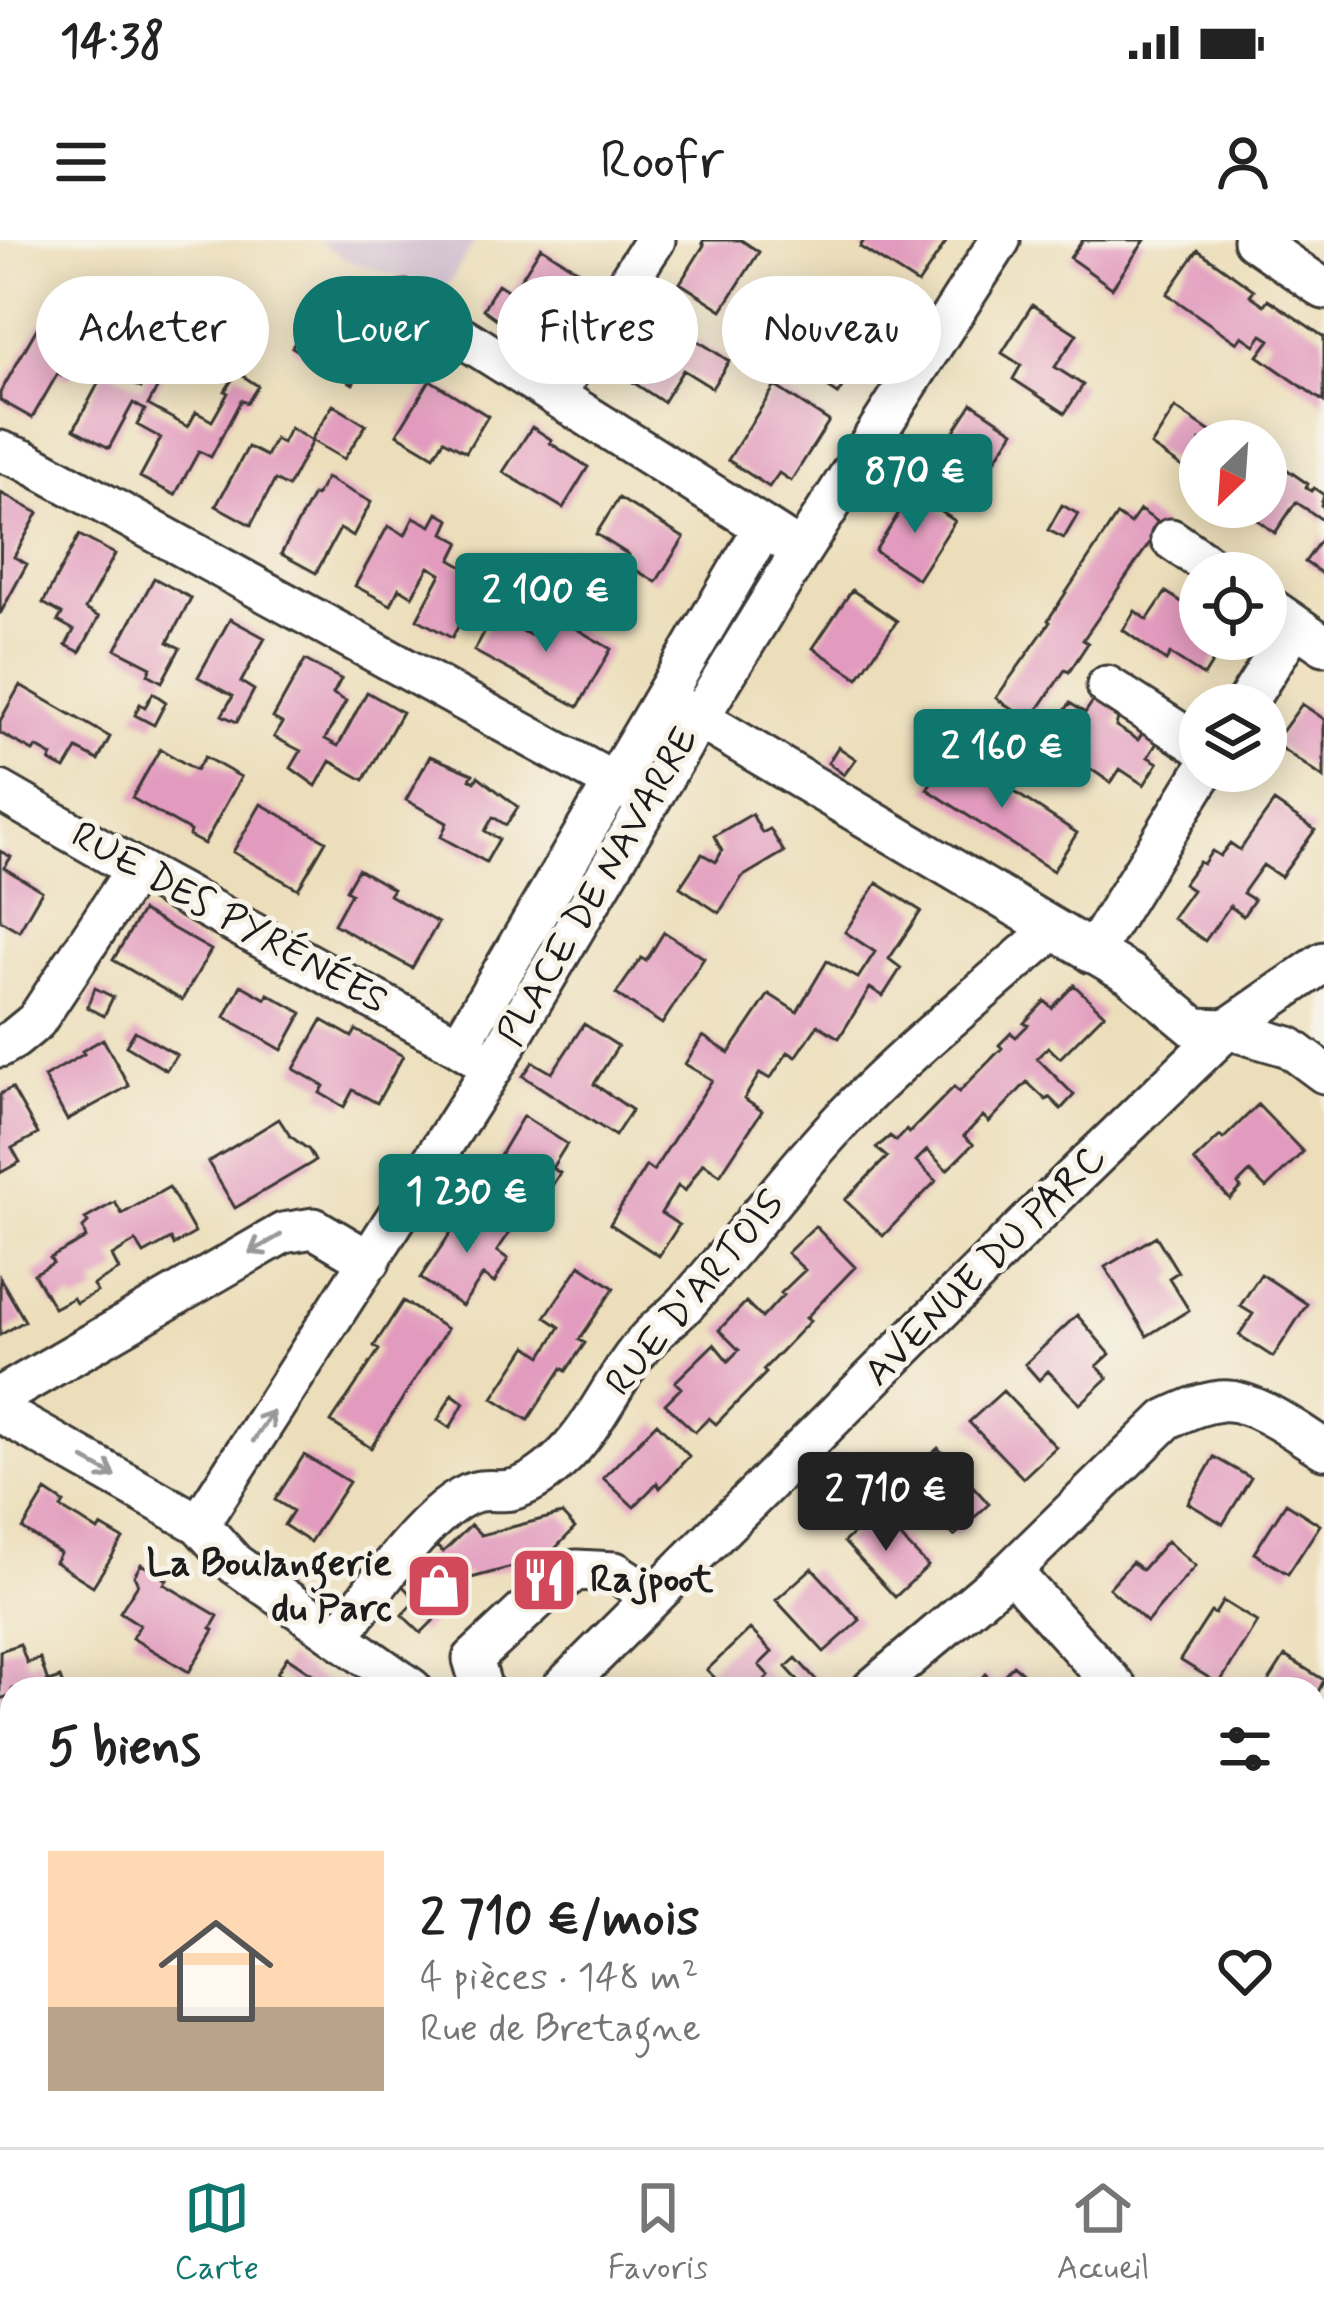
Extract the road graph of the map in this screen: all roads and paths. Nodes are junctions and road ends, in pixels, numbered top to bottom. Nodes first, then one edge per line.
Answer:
1 (655, 240) edge
2 (1000, 240) edge
3 (1253, 240) edge
4 (1324, 290) edge
5 (473, 343) edge
6 (556, 394) junction
7 (0, 451) edge
8 (764, 527) junction
9 (1171, 538) dead end
10 (801, 551) junction
11 (1191, 552) edge
12 (1295, 625) edge
13 (1258, 684) edge
14 (1107, 686) dead end
15 (663, 697) junction
16 (698, 719) junction
17 (1179, 732) edge
18 (613, 782) junction
19 (0, 791) edge
20 (1191, 792) edge
21 (649, 801) junction
22 (136, 868) junction
23 (1052, 930) junction
24 (1092, 953) junction
25 (1324, 962) edge
26 (1227, 1029) junction
27 (0, 1046) edge
28 (459, 1046) junction
29 (493, 1067) junction
30 (1324, 1073) edge
31 (370, 1261) junction
32 (0, 1397) edge
33 (0, 1412) edge
34 (1324, 1449) edge
35 (200, 1524) junction
36 (1011, 1571) junction
37 (653, 1598) junction
38 (340, 1637) junction
39 (395, 1677) edge
40 (478, 1677) edge
41 (573, 1677) edge
42 (886, 1677) edge
43 (1107, 1677) edge

1 - 6 street
2 - 10 street, PLACE DE NAVARRE
3 - 4 street
5 - 6 street
6 - 8 street
7 - 18 street
8 - 10 street
8 - 15 street, PLACE DE NAVARRE
9 - 11 street
10 - 16 street, PLACE DE NAVARRE
12 - 13 street
14 - 17 street
15 - 16 street
15 - 18 street, PLACE DE NAVARRE
16 - 21 street, PLACE DE NAVARRE
16 - 23 street
18 - 21 street
18 - 28 street, PLACE DE NAVARRE
19 - 22 street, RUE DES PYRÉNÉES
20 - 24 street
21 - 29 street, PLACE DE NAVARRE
22 - 27 street
22 - 28 street, RUE DES PYRÉNÉES
23 - 24 street
23 - 38 street, RUE D'ARTOIS
24 - 26 street
25 - 26 street, AVENUE DU PARC
26 - 30 street
26 - 37 street, AVENUE DU PARC
28 - 29 street, PLACE DE NAVARRE
29 - 31 street
31 -> 32 street
35 -> 31 street
33 -> 35 street
34 - 36 street
35 - 38 street
36 - 42 street
36 - 43 street
37 - 40 street
37 - 41 street, AVENUE DU PARC
38 - 39 street

